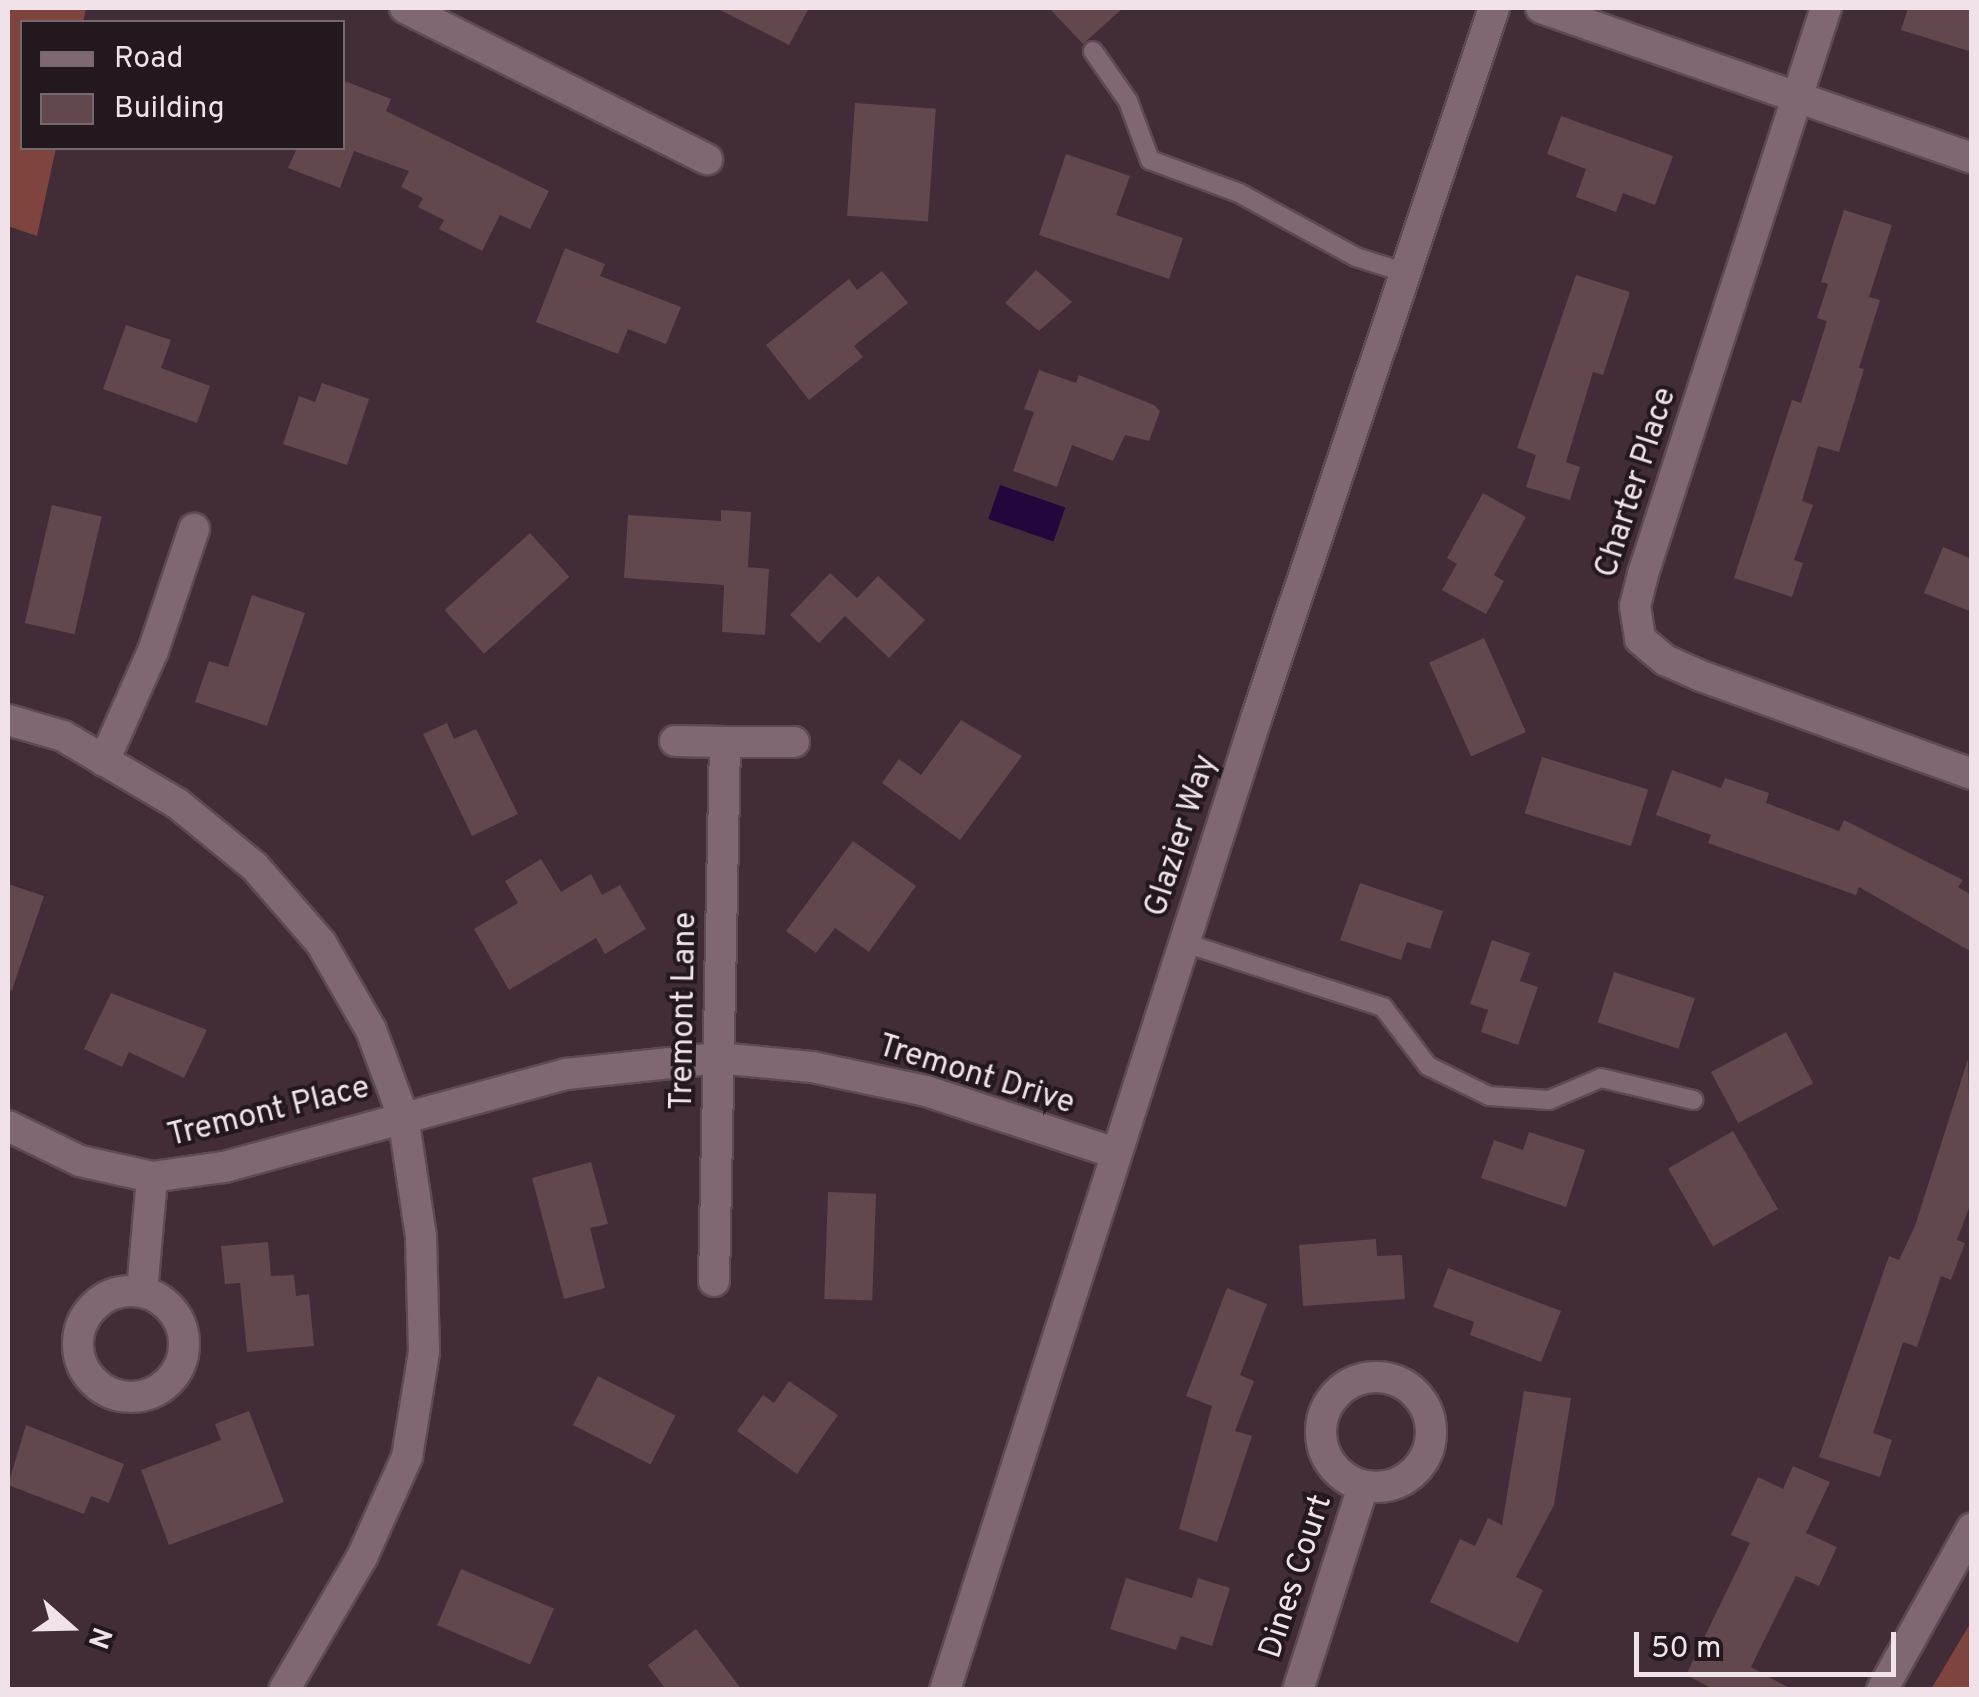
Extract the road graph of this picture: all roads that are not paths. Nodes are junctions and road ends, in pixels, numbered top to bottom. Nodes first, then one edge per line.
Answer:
1 (405, 8) edge
2 (1494, 8) edge
3 (1541, 8) edge
4 (1826, 8) edge
5 (1093, 50) dead end
6 (1800, 98) junction
7 (1972, 158) edge
8 (707, 159) dead end
9 (1406, 274) junction
10 (194, 529) dead end
11 (8, 720) edge
12 (675, 741) dead end
13 (725, 742) junction
14 (794, 742) dead end
15 (104, 761) junction
16 (1972, 774) edge
17 (1184, 943) junction
18 (718, 1058) junction
19 (1693, 1100) dead end
20 (403, 1116) junction
21 (8, 1126) edge
22 (1116, 1153) junction
23 (152, 1177) junction
24 (714, 1281) dead end
25 (142, 1292) dead end
26 (1363, 1486) dead end
27 (1972, 1528) edge
28 (294, 1686) edge
29 (945, 1690) edge
30 (1298, 1690) edge
31 (1882, 1690) edge

1 - 8 street
2 - 9 street, Glazier Way
3 - 6 street
4 - 6 street, Charter Place
5 - 9 lane
6 - 7 street
6 - 16 street, Charter Place
9 - 17 street, Glazier Way
10 - 15 street
11 - 15 street
12 - 13 street
13 - 14 street
13 - 18 street, Tremont Lane
15 - 20 street
17 - 19 lane
17 - 22 street, Glazier Way
18 - 20 street, Tremont Drive
18 - 22 street, Tremont Drive
18 - 24 street, Tremont Lane
20 - 23 street, Tremont Place
20 - 28 street
21 - 23 street, Tremont Place
22 - 29 street, Glazier Way
23 - 25 street, Tremont Place
26 - 30 street, Dines Court
27 - 31 street

